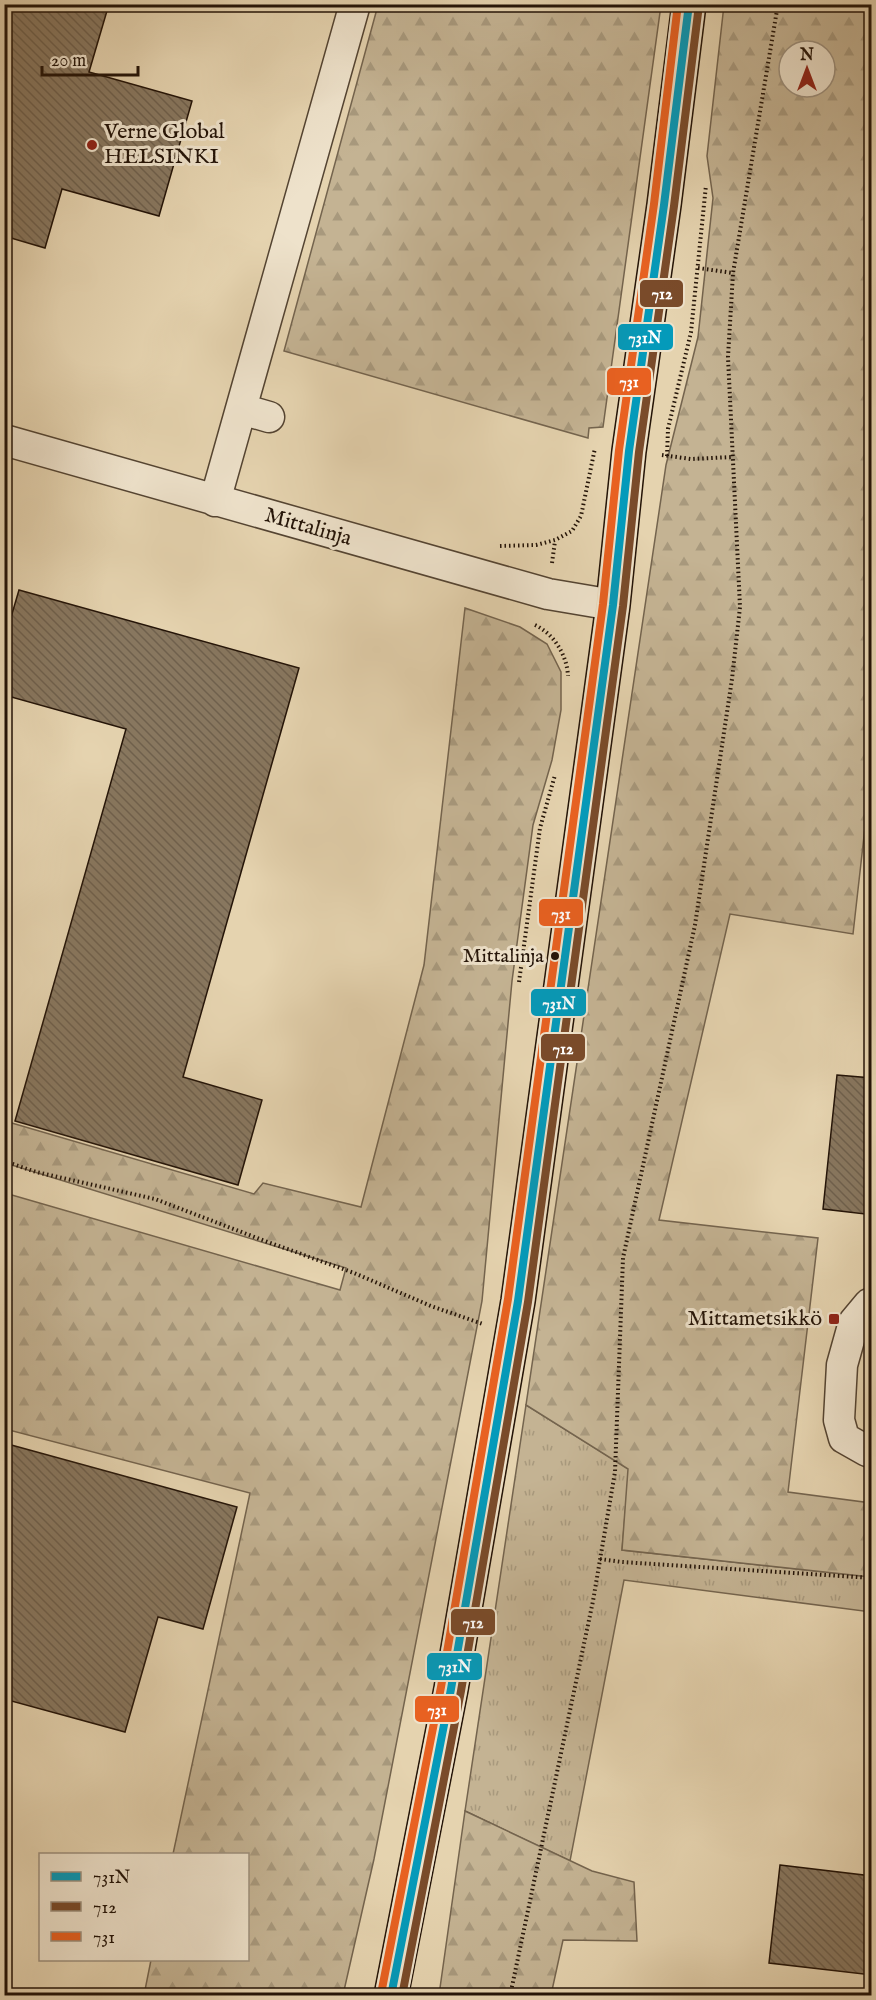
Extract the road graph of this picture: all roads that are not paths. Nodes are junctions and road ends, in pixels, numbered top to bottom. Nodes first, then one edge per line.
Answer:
1 (356, 4) edge
2 (689, 4) edge
3 (4, 440) edge
4 (215, 501) junction
5 (613, 605) junction
6 (872, 1303) edge
7 (872, 1452) edge
8 (391, 1995) edge

1 - 4 street
2 - 5 main road
3 - 4 street, Mittalinja
4 - 5 street, Mittalinja
5 - 8 main road
6 - 7 street

